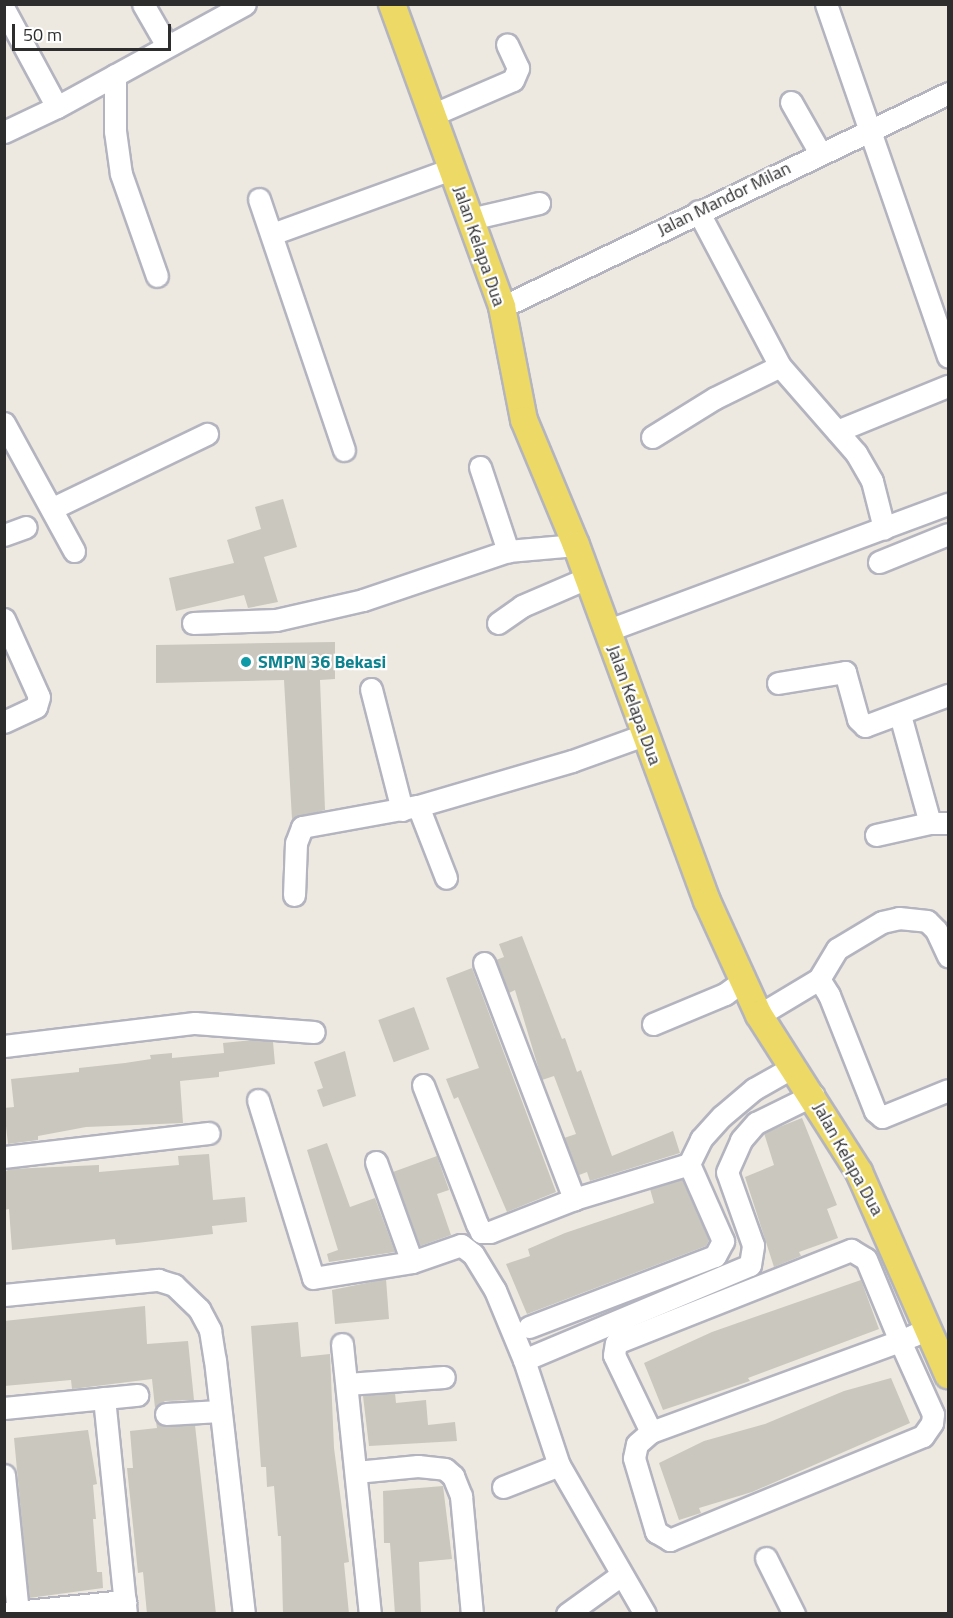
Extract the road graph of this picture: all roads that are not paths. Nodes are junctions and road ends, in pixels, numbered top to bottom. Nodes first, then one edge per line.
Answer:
1 (143, 4) edge
2 (244, 4) edge
3 (392, 4) edge
4 (826, 4) edge
5 (4, 9) edge
6 (10, 34) edge
7 (166, 44) junction
8 (507, 44) dead end
9 (115, 75) junction
10 (948, 93) edge
11 (791, 102) dead end
12 (57, 107) junction
13 (432, 115) junction
14 (872, 130) junction
15 (4, 132) edge
16 (820, 153) junction
17 (452, 169) junction
18 (259, 199) dead end
19 (539, 204) dead end
20 (698, 211) junction
21 (470, 219) junction
22 (272, 234) junction
23 (157, 276) dead end
24 (502, 307) junction
25 (948, 356) edge
26 (780, 366) junction
27 (948, 386) edge
28 (4, 423) edge
29 (837, 431) junction
30 (207, 434) dead end
31 (652, 437) dead end
32 (344, 450) dead end
33 (480, 467) dead end
34 (948, 504) edge
35 (53, 508) junction
36 (26, 527) dead end
37 (884, 528) junction
38 (948, 534) edge
39 (4, 535) edge
40 (576, 545) junction
41 (74, 551) dead end
42 (508, 551) junction
43 (879, 562) dead end
44 (587, 578) junction
45 (4, 619) edge
46 (193, 623) dead end
47 (498, 623) dead end
48 (606, 631) junction
49 (778, 683) dead end
50 (371, 689) dead end
51 (948, 695) edge
52 (900, 715) junction
53 (4, 722) edge
54 (644, 735) junction
55 (410, 808) junction
56 (939, 823) edge
57 (876, 835) dead end
58 (446, 878) dead end
59 (294, 895) dead end
60 (948, 956) edge
61 (484, 963) dead end
62 (819, 980) junction
63 (743, 981) junction
64 (759, 1014) junction
65 (653, 1024) dead end
66 (314, 1032) dead end
67 (4, 1046) edge
68 (791, 1068) junction
69 (423, 1085) dead end
70 (948, 1090) edge
71 (813, 1095) junction
72 (258, 1100) dead end
73 (209, 1133) dead end
74 (4, 1157) edge
75 (376, 1162) dead end
76 (689, 1164) junction
77 (574, 1199) junction
78 (412, 1262) junction
79 (4, 1295) edge
80 (529, 1327) dead end
81 (927, 1330) junction
82 (900, 1341) junction
83 (342, 1344) dead end
84 (524, 1360) junction
85 (948, 1375) edge
86 (444, 1377) dead end
87 (347, 1384) junction
88 (137, 1395) dead end
89 (104, 1398) junction
90 (4, 1408) edge
91 (220, 1411) junction
92 (166, 1414) dead end
93 (651, 1432) junction
94 (559, 1465) junction
95 (356, 1472) junction
96 (4, 1475) edge
97 (503, 1487) dead end
98 (766, 1558) dead end
99 (621, 1575) junction
100 (126, 1607) edge
101 (12, 1613) edge
102 (244, 1614) edge
103 (370, 1614) edge
104 (472, 1614) edge
105 (567, 1614) edge
106 (645, 1614) edge
107 (794, 1614) edge

1 - 7 street
2 - 7 street
3 - 13 main road, Jalan Kelapa Dua
4 - 14 street
5 - 6 street
6 - 12 street
7 - 9 street
8 - 13 street
9 - 12 street
9 - 23 street
10 - 14 street, Jalan Mandor Milan
11 - 16 street
12 - 15 street
13 - 17 main road, Jalan Kelapa Dua
14 - 16 street, Jalan Mandor Milan
14 - 25 street
16 - 20 street, Jalan Mandor Milan
17 - 21 main road, Jalan Kelapa Dua
17 - 22 street
18 - 22 street
19 - 21 street
20 - 24 street, Jalan Mandor Milan
20 - 26 street
21 - 24 main road, Jalan Kelapa Dua
22 - 32 street
24 - 40 main road, Jalan Kelapa Dua
26 - 29 street
26 - 31 street
27 - 29 street
28 - 35 street
29 - 37 street
30 - 35 street
33 - 42 street
34 - 37 street
35 - 41 street
36 - 39 street
37 - 48 street
38 - 43 street
40 - 42 street
40 - 44 main road, Jalan Kelapa Dua
42 - 46 street
44 - 47 street
44 - 48 main road, Jalan Kelapa Dua
45 - 53 street
48 - 54 main road, Jalan Kelapa Dua
49 - 52 street
50 - 55 street
51 - 52 street
52 - 56 street
54 - 55 street
54 - 63 main road, Jalan Kelapa Dua
55 - 58 street
55 - 59 street
56 - 57 street
60 - 62 street
61 - 77 street
62 - 64 street
62 - 70 street
63 - 64 main road, Jalan Kelapa Dua
63 - 65 street
64 - 68 main road, Jalan Kelapa Dua
66 - 67 street
68 - 71 main road, Jalan Kelapa Dua
68 - 76 street
69 - 77 street
71 - 81 main road, Jalan Kelapa Dua
71 - 84 street
72 - 78 street
73 - 74 street
75 - 78 street
76 - 77 street
76 - 80 street
78 - 84 street
79 - 91 street
81 - 82 street
81 - 85 main road, Jalan Kelapa Dua
82 - 93 street
82 - 93 street
82 - 93 street
83 - 87 street
84 - 94 street
86 - 87 street
87 - 95 street
88 - 89 street
89 - 90 street
89 - 100 street
91 - 92 street
91 - 102 street
94 - 97 street
94 - 99 street
95 - 103 street
95 - 104 street
96 - 101 street
98 - 107 street
99 - 105 street
99 - 106 street
100 - 101 street

